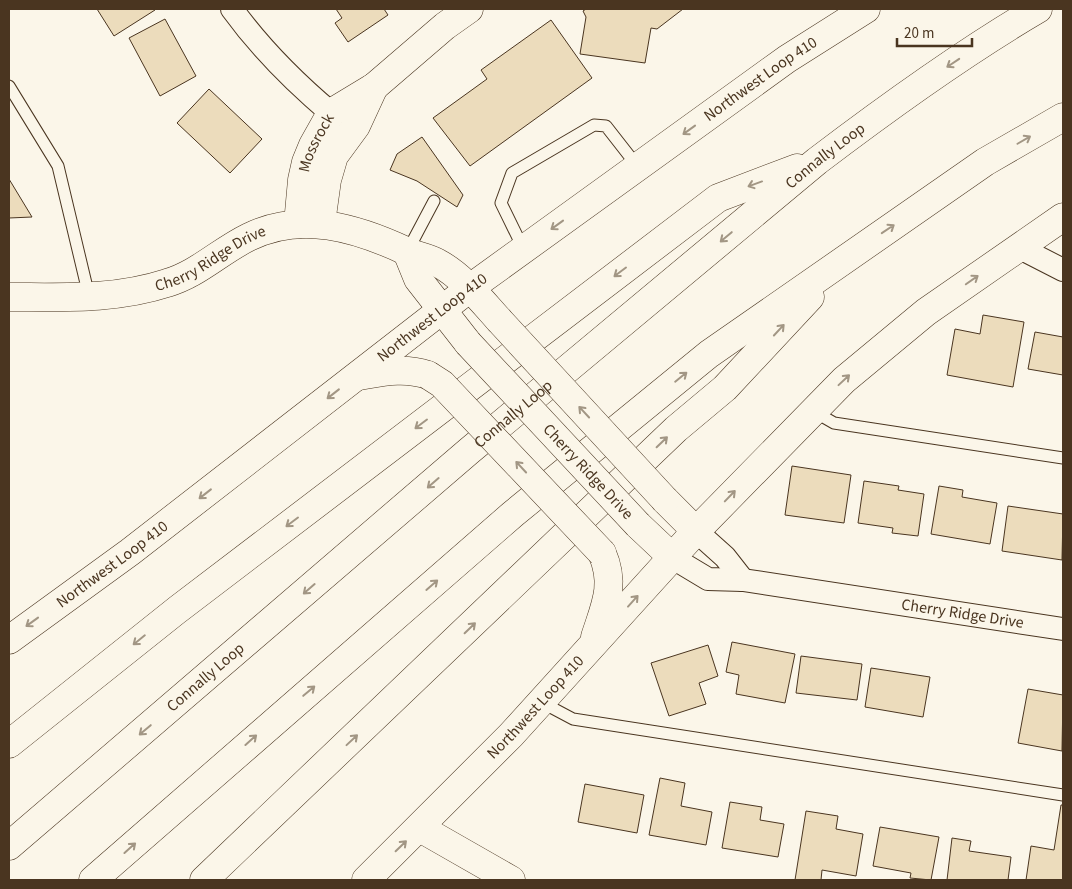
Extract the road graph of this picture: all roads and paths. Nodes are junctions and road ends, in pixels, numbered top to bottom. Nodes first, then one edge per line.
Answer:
1 (232, 9) edge
2 (470, 9) edge
3 (1038, 9) edge
4 (860, 10) edge
5 (9, 86) edge
6 (374, 88) junction
7 (331, 113) junction
8 (1063, 117) edge
9 (817, 161) junction
10 (638, 167) junction
11 (434, 201) dead end
12 (1063, 217) edge
13 (310, 224) junction
14 (1018, 247) junction
15 (524, 250) junction
16 (407, 252) junction
17 (848, 256) junction
18 (1063, 270) edge
19 (470, 288) junction
20 (9, 297) edge
21 (90, 298) junction
22 (441, 310) junction
23 (356, 376) junction
24 (813, 411) junction
25 (1063, 458) edge
26 (696, 531) junction
27 (672, 558) junction
28 (743, 580) junction
29 (1063, 630) edge
30 (9, 640) edge
31 (592, 646) junction
32 (541, 702) junction
33 (9, 744) edge
34 (1063, 795) edge
35 (420, 828) junction
36 (9, 846) edge
37 (93, 880) edge
38 (204, 880) edge
39 (366, 880) edge
40 (511, 880) edge

1 - 7 street
2 - 6 main road, Mossrock
3 -> 9 main road, Connally Loop
4 -> 10 main road, Northwest Loop 410
5 - 21 lane
6 - 7 main road, Mossrock
6 - 13 main road, Mossrock
7 - 13 main road, Mossrock
17 -> 8 main road
9 -> 33 main road
9 -> 36 main road, Connally Loop
10 -> 15 main road, Northwest Loop 410
10 - 15 lane
11 - 16 lane
12 - 14 main road, Northwest Loop 410
13 - 16 main road, Cherry Ridge Drive
13 - 21 main road, Cherry Ridge Drive
14 - 18 street
24 -> 14 main road, Northwest Loop 410
15 - 19 main road, Northwest Loop 410
16 - 19 main road, Cherry Ridge Drive
16 - 22 main road, Cherry Ridge Drive
37 -> 17 main road
38 -> 17 main road
19 - 22 main road, Northwest Loop 410
26 -> 19 main road, Cherry Ridge Drive, bridge
20 - 21 main road, Cherry Ridge Drive
22 - 23 main road, Northwest Loop 410
22 - 27 main road, Cherry Ridge Drive, bridge
23 -> 30 main road, Northwest Loop 410
31 -> 23 main road, bridge
24 - 25 lane
26 -> 24 main road, Northwest Loop 410
26 - 27 main road, Northwest Loop 410
26 - 28 street, Cherry Ridge Drive
27 - 28 street, Cherry Ridge Drive
31 -> 27 main road, Northwest Loop 410
28 - 29 street, Cherry Ridge Drive
31 - 32 main road, Northwest Loop 410
32 - 34 lane
32 - 35 main road, Northwest Loop 410
39 -> 35 main road, Northwest Loop 410
35 - 40 main road

